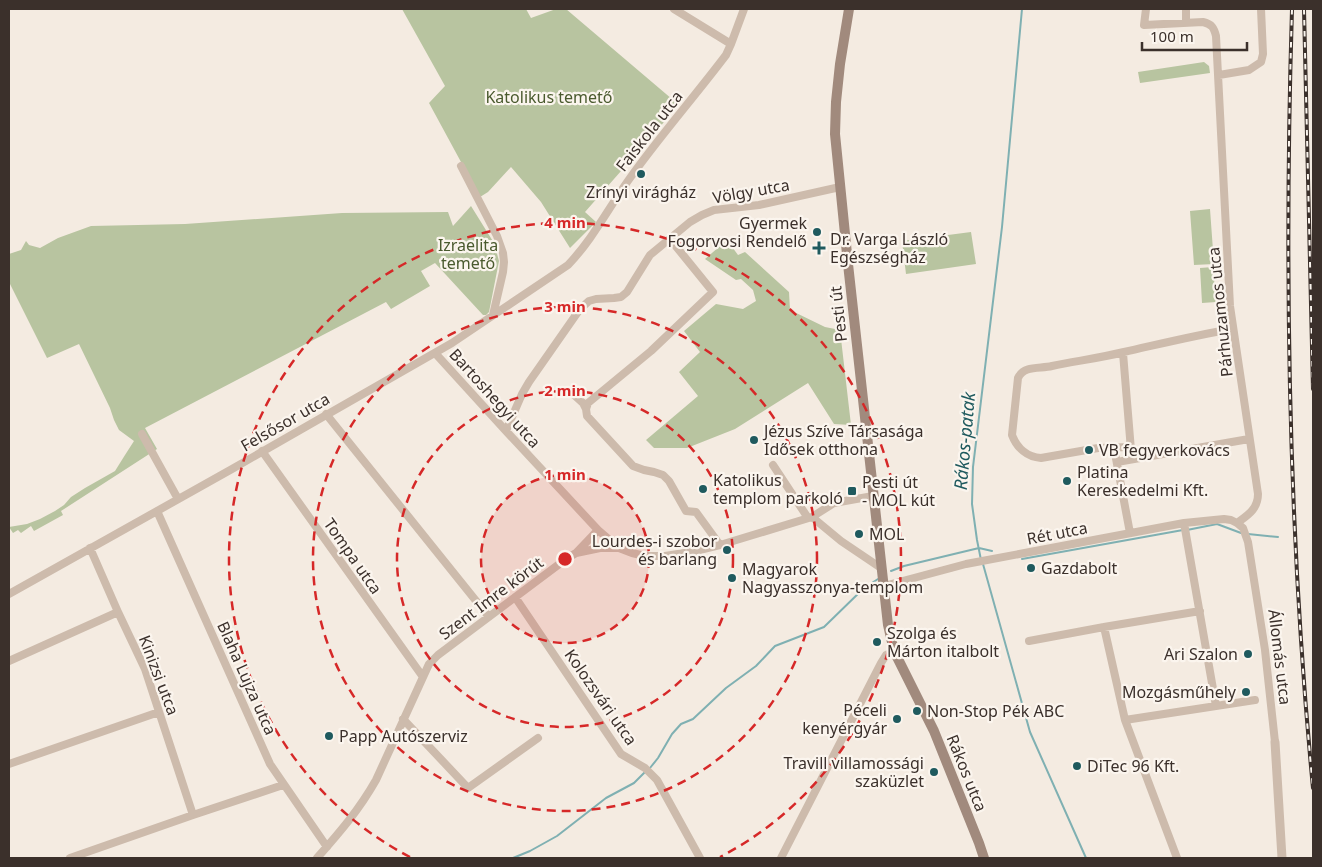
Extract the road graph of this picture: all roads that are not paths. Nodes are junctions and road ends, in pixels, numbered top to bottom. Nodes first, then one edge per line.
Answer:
1 (674, 9) edge
2 (744, 9) edge
3 (849, 9) edge
4 (1146, 9) edge
5 (1186, 9) edge
6 (1261, 9) edge
7 (1186, 23) junction
8 (731, 44) junction
9 (1219, 74) junction
10 (461, 166) dead end
11 (840, 187) junction
12 (670, 239) junction
13 (568, 265) joint
14 (493, 315) junction
15 (1233, 329) junction
16 (434, 353) junction
17 (1123, 353) junction
18 (572, 393) dead end
19 (586, 409) junction
20 (326, 414) junction
21 (506, 431) junction
22 (142, 434) dead end
23 (1249, 439) junction
24 (1131, 447) junction
25 (1114, 448) junction
26 (262, 452) junction
27 (1132, 459) junction
28 (1118, 462) junction
29 (773, 465) dead end
30 (873, 496) junction
31 (178, 499) junction
32 (157, 510) junction
33 (810, 518) junction
34 (1238, 523) junction
35 (1185, 528) junction
36 (598, 530) junction
37 (1130, 533) junction
38 (878, 536) junction
39 (720, 545) junction
40 (90, 548) junction
41 (619, 548) junction
42 (576, 553) junction
43 (860, 554) junction
44 (881, 568) junction
45 (884, 586) junction
46 (9, 594) edge
47 (515, 597) junction
48 (1200, 611) junction
49 (118, 612) junction
50 (489, 617) junction
51 (1104, 627) junction
52 (1029, 641) dead end
53 (894, 651) junction
54 (9, 661) edge
55 (422, 677) junction
56 (1255, 700) dead end
57 (1216, 706) junction
58 (159, 712) junction
59 (403, 719) junction
60 (1125, 720) junction
61 (538, 738) dead end
62 (1274, 742) joint
63 (9, 764) edge
64 (283, 785) junction
65 (193, 815) junction
66 (327, 847) junction
67 (81, 857) edge
68 (783, 857) edge
69 (70, 858) edge
70 (317, 858) edge
71 (700, 858) edge
72 (984, 858) edge
73 (1176, 858) edge
74 (1282, 858) edge

1 - 8 street
2 - 8 street, Faiskola utca
3 - 11 main road, Pesti út
4 - 7 street
5 - 7 street
6 - 9 street
7 - 9 street, Párhuzamos utca
8 - 13 street, Faiskola utca
9 - 15 street, Párhuzamos utca
10 - 14 street
11 - 12 street, Völgy utca
11 - 30 main road, Pesti út
12 - 19 street
12 - 21 street, Völgy utca
13 - 14 street, Felsősor utca
14 - 16 street, Felsősor utca
15 - 17 street
15 - 23 street, Párhuzamos utca
16 - 20 street, Felsősor utca
16 - 21 street, Bartoshegyi utca
17 - 24 street
17 - 25 street
18 - 19 street
19 - 39 street
20 - 26 street, Felsősor utca
20 - 50 street
21 - 36 street, Bartoshegyi utca
22 - 31 street
23 - 27 street
23 - 34 street, Párhuzamos utca
24 - 25 street
24 - 27 street
25 - 28 street
26 - 31 street, Felsősor utca
26 - 55 street, Tompa utca
27 - 28 street
28 - 37 street
29 - 33 street
30 - 33 street, Szent Imre körút
30 - 38 main road, Pesti út
31 - 32 street, Felsősor utca
32 - 40 street, Felsősor utca
32 - 64 street, Blaha Lujza utca
33 - 39 street, Szent Imre körút
33 - 43 street
34 - 35 street, Rét utca
34 - 62 street, Állomás utca
35 - 37 street, Rét utca
35 - 48 street
36 - 41 street, Bartoshegyi utca
36 - 42 street
37 - 45 street, Rét utca
38 - 43 street
38 - 44 main road, Pesti út
39 - 41 street, Szent Imre körút
40 - 46 street, Felsősor utca
40 - 49 street, Kinizsi utca
41 - 42 street, Szent Imre körút
42 - 47 street, Szent Imre körút
43 - 44 street
44 - 45 main road, Pesti út
45 - 53 main road, Rákos utca
47 - 50 street, Szent Imre körút
47 - 71 street, Kolozsvári utca
48 - 51 street
48 - 57 street
49 - 54 street
49 - 58 street, Kinizsi utca
50 - 55 street, Szent Imre körút
51 - 52 street
51 - 60 street
53 - 68 street
53 - 72 main road, Rákos utca
55 - 59 street, Szent Imre körút
56 - 57 street
57 - 60 street
58 - 63 street
58 - 65 street, Kinizsi utca
59 - 61 street
59 - 66 street, Szent Imre körút
60 - 73 street
62 - 74 street, Állomás utca
64 - 65 street
64 - 66 street, Blaha Lujza utca
65 - 67 street
66 - 70 street, Szent Imre körút
67 - 69 street

